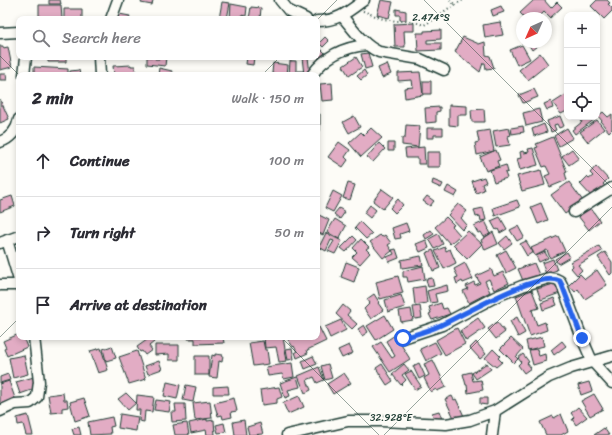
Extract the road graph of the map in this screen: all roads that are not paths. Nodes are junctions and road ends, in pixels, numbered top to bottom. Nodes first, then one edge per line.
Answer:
1 (118, 0) edge
2 (280, 0) edge
3 (364, 0) edge
4 (111, 16) edge
5 (300, 16) edge
6 (342, 16) junction
7 (320, 21) edge
8 (16, 32) edge
9 (0, 33) edge
10 (367, 45) junction
11 (26, 60) edge
12 (99, 60) edge
13 (444, 70) dead end
14 (24, 72) edge
15 (100, 72) edge
16 (314, 72) edge
17 (16, 129) edge
18 (0, 142) edge
19 (612, 188) edge
20 (574, 212) dead end
21 (16, 237) edge
22 (4, 241) edge
23 (16, 272) edge
24 (0, 285) edge
25 (16, 285) edge
26 (403, 338) dead end
27 (34, 340) edge
28 (612, 356) edge
29 (592, 361) junction
30 (612, 383) edge
31 (0, 411) edge
32 (495, 411) junction
33 (287, 435) edge
34 (492, 435) edge

1 - 4 street
2 - 5 street
3 - 6 street
6 - 7 street
6 - 10 street
8 - 9 street
10 - 13 street
10 - 16 street
11 - 14 street
12 - 15 street
17 - 18 street
19 - 20 street
21 - 22 street
22 - 23 street
24 - 25 street
26 - 29 street
27 - 31 street
28 - 29 street
29 - 30 street
29 - 32 street
32 - 33 street
32 - 34 street

